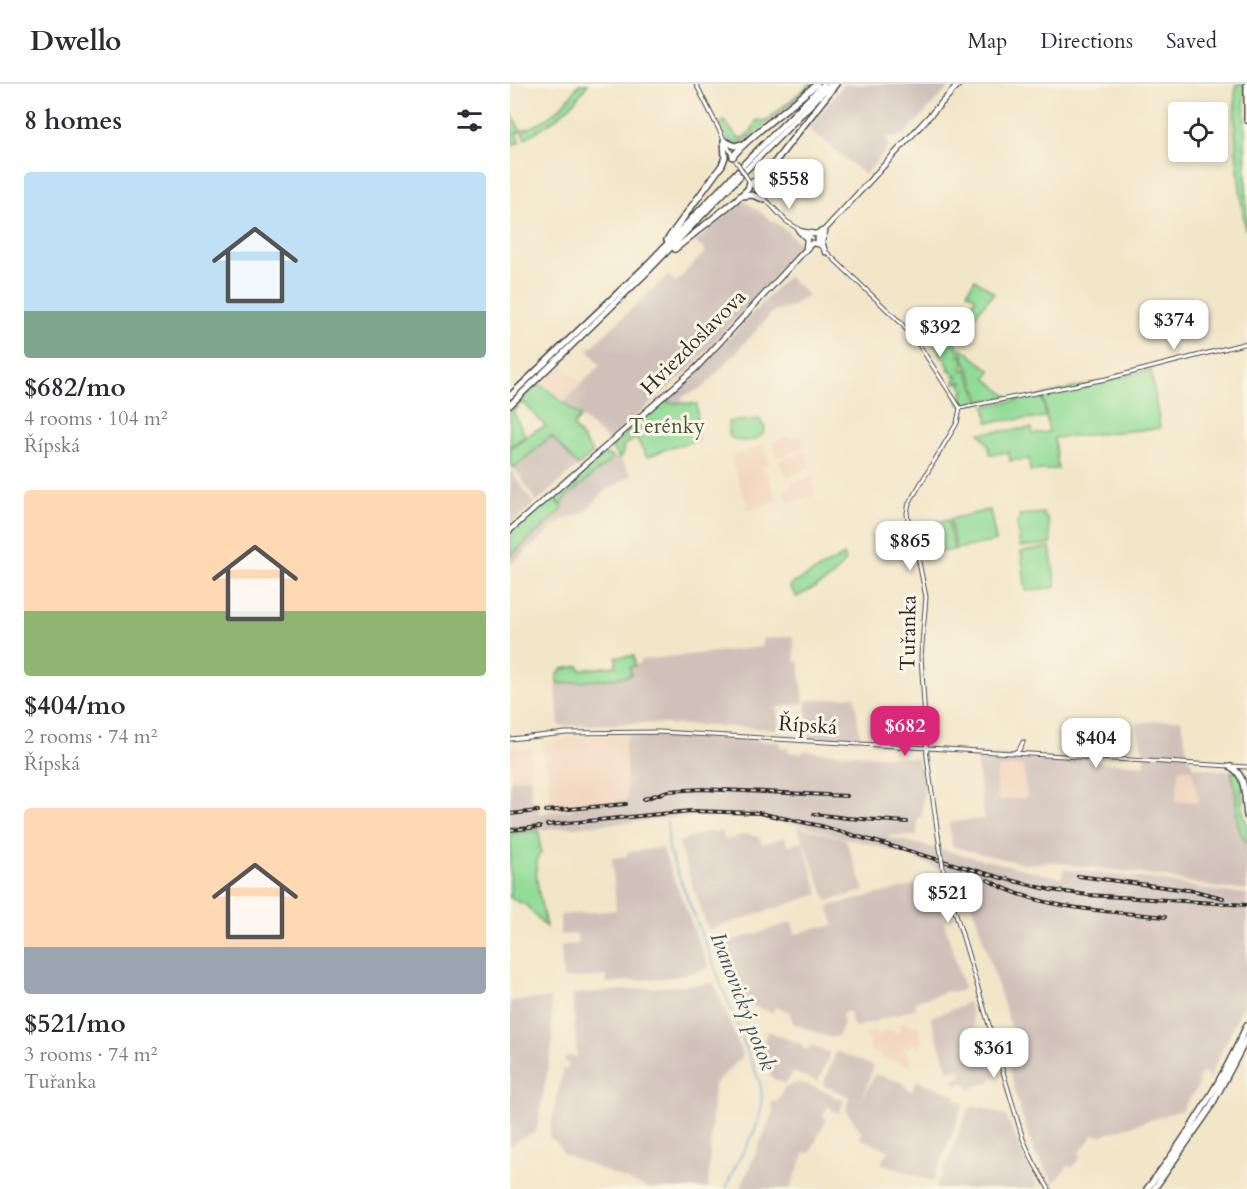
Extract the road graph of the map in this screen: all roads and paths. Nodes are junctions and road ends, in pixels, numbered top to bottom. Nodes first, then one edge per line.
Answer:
1 (696, 84) edge
2 (817, 84) edge
3 (824, 84) edge
4 (831, 84) edge
5 (836, 84) edge
6 (958, 84) edge
7 (1247, 84) edge
8 (1247, 120) edge
9 (724, 141) junction
10 (748, 141) junction
11 (734, 160) junction
12 (722, 165) junction
13 (739, 174) dead end
14 (763, 177) junction
15 (749, 182) junction
16 (763, 199) junction
17 (736, 200) junction
18 (827, 228) junction
19 (799, 230) junction
20 (815, 241) junction
21 (825, 252) junction
22 (804, 253) junction
23 (644, 271) junction
24 (1247, 342) edge
25 (510, 396) edge
26 (510, 405) edge
27 (960, 408) junction
28 (510, 530) edge
29 (510, 739) edge
30 (1023, 742) dead end
31 (927, 747) junction
32 (1013, 753) junction
33 (1231, 767) junction
34 (1247, 767) edge
35 (1247, 789) edge
36 (1247, 816) edge
37 (1247, 1024) edge
38 (1247, 1038) edge
39 (1049, 1189) edge
40 (1147, 1189) edge
41 (1154, 1189) edge

1 - 9 street
2 - 10 highway
3 - 4 highway
5 - 14 highway
6 - 18 main road, Hviezdoslavova
7 - 8 highway
9 - 10 highway
9 - 11 street
9 - 12 highway
10 - 11 highway
11 - 12 highway
11 - 15 street, bridge
12 - 23 highway
13 - 23 highway
14 - 15 highway
14 - 16 highway
15 - 16 street
15 - 17 highway
16 - 17 highway
16 - 19 street
17 - 23 highway
18 - 19 main road
18 - 20 main road, Hviezdoslavova
18 - 21 main road
19 - 20 street
19 - 22 main road
20 - 21 street
20 - 22 main road, Hviezdoslavova
21 - 27 street
22 - 28 main road, Hviezdoslavova
23 - 25 highway
23 - 26 highway
24 - 27 street
27 - 31 street, Tuřanka
29 - 31 street, Řípská
30 - 32 street
31 - 32 street, Řípská
31 - 39 street, Tuřanka, bridge
32 - 33 street, Řípská
33 - 34 street, Řípská
33 - 35 highway
35 - 36 highway
37 - 40 highway
38 - 41 highway

